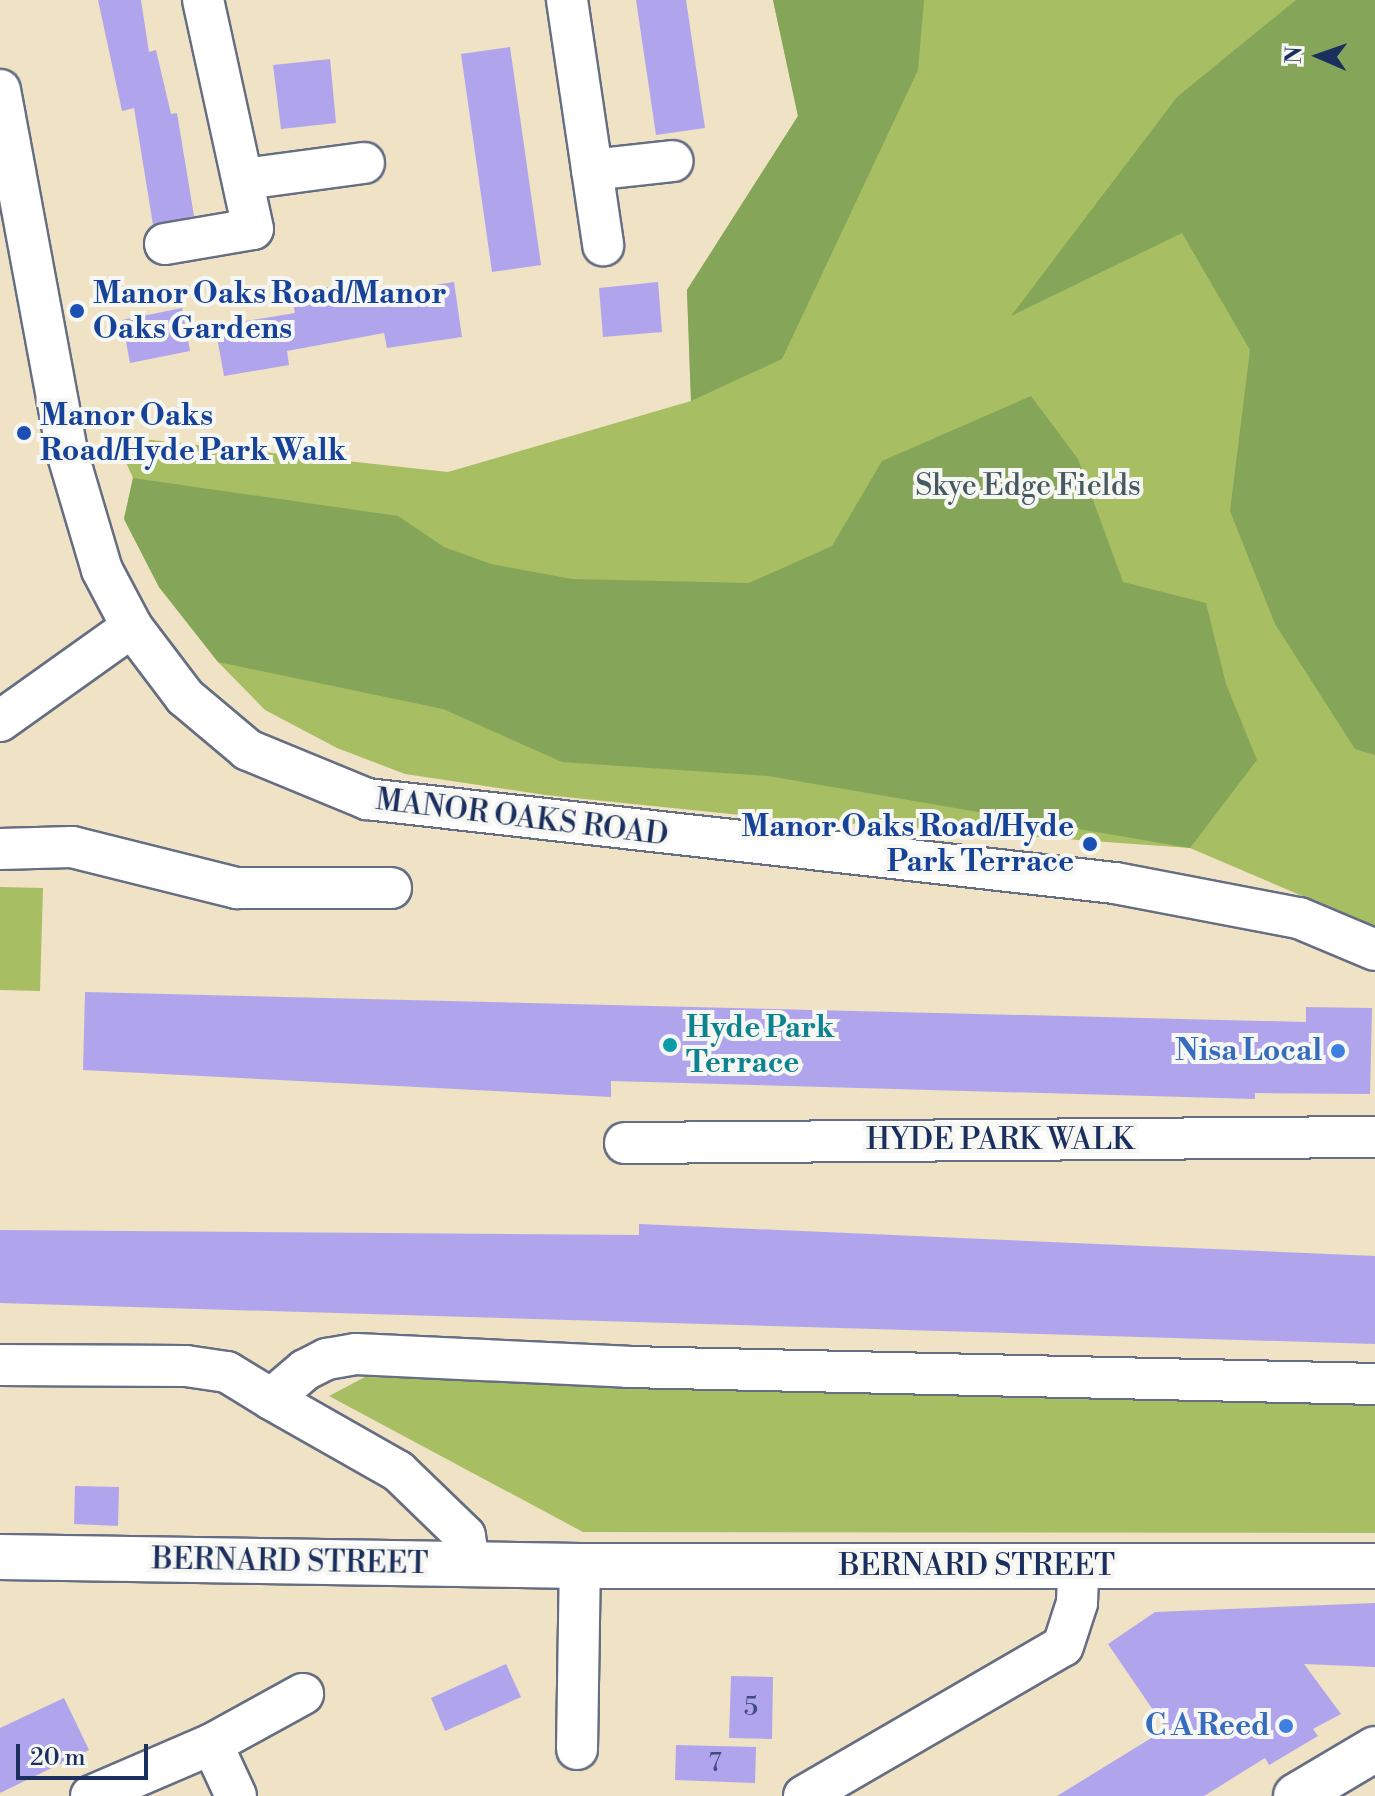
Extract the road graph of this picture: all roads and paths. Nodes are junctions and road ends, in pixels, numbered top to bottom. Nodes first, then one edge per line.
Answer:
1 (203, 0) edge
2 (567, 0) edge
3 (0, 90) edge
4 (673, 161) dead end
5 (364, 163) dead end
6 (592, 170) junction
7 (245, 179) junction
8 (165, 244) dead end
9 (603, 245) dead end
10 (132, 627) junction
11 (0, 721) edge
12 (0, 849) edge
13 (391, 888) dead end
14 (1375, 950) edge
15 (1375, 1137) edge
16 (625, 1143) dead end
17 (0, 1365) edge
18 (1375, 1384) edge
19 (271, 1399) junction
20 (0, 1557) edge
21 (469, 1565) junction
22 (580, 1566) junction
23 (1078, 1566) junction
24 (1375, 1566) edge
25 (303, 1694) dead end
26 (212, 1744) junction
27 (577, 1749) dead end
28 (1375, 1749) edge
29 (91, 1796) edge
30 (236, 1796) edge
31 (804, 1796) edge
32 (1296, 1796) edge

1 - 7 street
2 - 6 street
3 - 10 street, MANOR OAKS ROAD
4 - 6 street
5 - 7 street
6 - 9 street
7 - 8 street
10 - 11 street
10 - 14 street, MANOR OAKS ROAD
12 - 13 street
15 - 16 street, HYDE PARK WALK
17 - 19 street
18 - 19 street
19 - 21 street
20 - 21 main road, BERNARD STREET
21 - 22 main road, BERNARD STREET
22 - 23 main road, BERNARD STREET
22 - 27 street
23 - 24 main road, BERNARD STREET
23 - 31 street
25 - 26 street
26 - 29 street
26 - 30 street
28 - 32 main road

